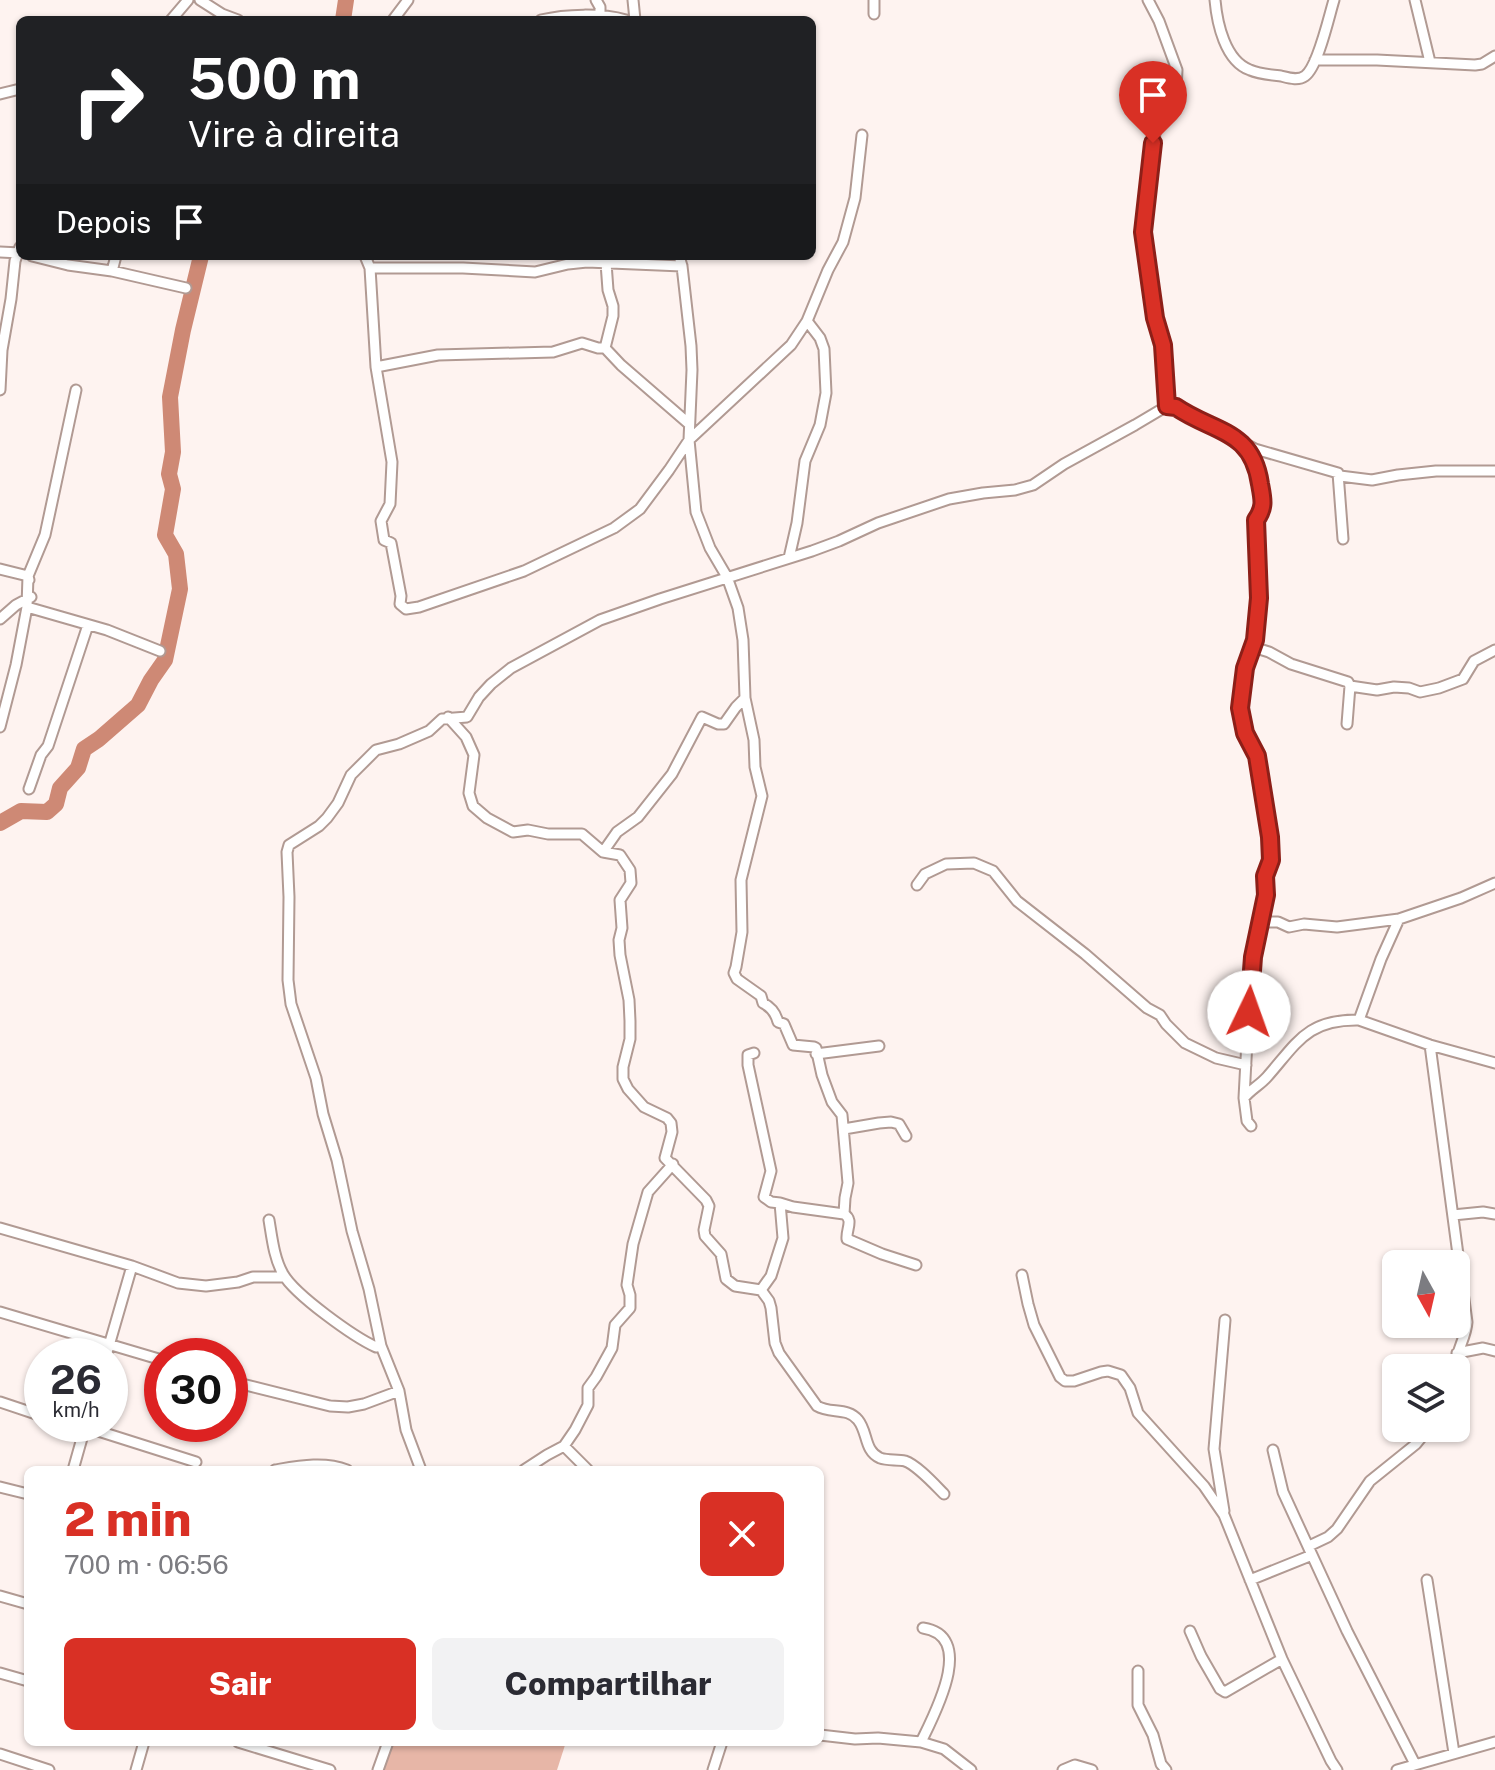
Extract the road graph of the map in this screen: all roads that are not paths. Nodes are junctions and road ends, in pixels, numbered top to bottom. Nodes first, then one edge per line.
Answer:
1 (188, 0) edge
2 (200, 0) edge
3 (596, 0) edge
4 (874, 0) edge
5 (1148, 0) edge
6 (1215, 0) edge
7 (1334, 0) edge
8 (1415, 0) edge
9 (874, 14) dead end
10 (600, 15) junction
11 (174, 16) edge
12 (227, 16) edge
13 (577, 16) edge
14 (605, 16) edge
15 (1495, 56) edge
16 (1315, 60) junction
17 (1430, 62) junction
18 (862, 135) dead end
19 (16, 258) edge
20 (48, 260) edge
21 (115, 260) edge
22 (367, 260) edge
23 (680, 261) edge
24 (552, 262) edge
25 (606, 263) junction
26 (370, 268) junction
27 (112, 271) junction
28 (186, 288) dead end
29 (807, 321) junction
30 (605, 348) junction
31 (1, 352) edge
32 (376, 367) junction
33 (0, 390) edge
34 (76, 390) dead end
35 (1167, 406) junction
36 (688, 423) junction
37 (1238, 439) junction
38 (689, 440) junction
39 (1495, 471) edge
40 (1340, 476) junction
41 (1343, 539) dead end
42 (789, 558) junction
43 (0, 569) edge
44 (28, 576) junction
45 (727, 577) junction
46 (27, 607) junction
47 (0, 619) edge
48 (88, 625) junction
49 (1255, 640) junction
50 (1495, 650) edge
51 (160, 651) dead end
52 (1350, 686) junction
53 (745, 698) junction
54 (448, 717) junction
55 (1347, 724) dead end
56 (0, 727) edge
57 (29, 789) dead end
58 (603, 852) junction
59 (1495, 883) edge
60 (917, 885) dead end
61 (1399, 919) junction
62 (1260, 922) junction
63 (1359, 1020) junction
64 (1430, 1045) junction
65 (879, 1046) dead end
66 (754, 1053) dead end
67 (816, 1054) junction
68 (1495, 1063) edge
69 (1246, 1065) junction
70 (1244, 1098) junction
71 (1251, 1126) dead end
72 (844, 1129) junction
73 (906, 1136) dead end
74 (673, 1164) junction
75 (780, 1203) junction
76 (844, 1214) junction
77 (1495, 1214) edge
78 (1453, 1215) junction
79 (269, 1220) dead end
80 (0, 1231) edge
81 (916, 1265) dead end
82 (132, 1266) junction
83 (1022, 1275) dead end
84 (284, 1277) junction
85 (761, 1290) junction
86 (0, 1312) edge
87 (1225, 1320) dead end
88 (89, 1338) edge
89 (112, 1338) edge
90 (381, 1346) junction
91 (1495, 1351) edge
92 (1457, 1353) joint
93 (248, 1386) edge
94 (399, 1391) junction
95 (0, 1402) edge
96 (24, 1410) edge
97 (128, 1440) edge
98 (79, 1442) edge
99 (1418, 1442) edge
100 (564, 1446) junction
101 (1273, 1450) dead end
102 (196, 1462) dead end
103 (74, 1466) edge
104 (297, 1466) edge
105 (322, 1466) edge
106 (420, 1466) edge
107 (530, 1466) edge
108 (584, 1466) edge
109 (0, 1487) edge
110 (24, 1493) edge
111 (944, 1494) dead end
112 (1224, 1515) junction
113 (1310, 1550) junction
114 (1250, 1580) junction
115 (1427, 1580) dead end
116 (0, 1596) edge
117 (24, 1603) edge
118 (923, 1628) dead end
119 (1190, 1631) dead end
120 (1282, 1659) junction
121 (1138, 1671) dead end
122 (0, 1673) edge
123 (24, 1680) edge
124 (824, 1735) edge
125 (921, 1742) junction
126 (1495, 1742) edge
127 (143, 1746) edge
128 (251, 1746) edge
129 (387, 1746) edge
130 (721, 1746) edge
131 (1454, 1753) junction
132 (0, 1754) edge
133 (1415, 1764) junction
134 (49, 1770) edge
135 (136, 1770) edge
136 (330, 1770) edge
137 (378, 1770) edge
138 (713, 1770) edge
139 (971, 1770) edge
140 (1063, 1770) edge
141 (1092, 1770) edge
142 (1166, 1770) edge
143 (1337, 1770) edge
144 (1397, 1770) edge

1 - 11 street
2 - 12 street
3 - 10 street
4 - 9 street
5 - 35 street
6 - 16 street
7 - 16 street
8 - 17 street
10 - 13 street
10 - 14 street
15 - 17 street
16 - 17 street
18 - 29 street
19 - 31 street
20 - 27 street
21 - 27 street
22 - 26 street
23 - 25 street
23 - 36 street
24 - 25 street
24 - 26 street
25 - 30 street
26 - 32 street
27 - 28 street
29 - 38 street
29 - 42 street
30 - 32 street
30 - 36 street
31 - 33 street
32 - 38 street
34 - 44 street
35 - 37 street
35 - 42 street
36 - 38 street
37 - 40 street
37 - 49 street
38 - 45 street
39 - 40 street
40 - 41 street
42 - 45 street
43 - 44 street
44 - 46 street
44 - 47 street
45 - 53 street
45 - 54 street
46 - 48 street
46 - 56 street
48 - 51 street
48 - 57 street
49 - 52 street
49 - 62 street
50 - 52 street
52 - 55 street
53 - 58 street
53 - 67 street
54 - 58 street
54 - 90 street
58 - 74 street
59 - 61 street
60 - 69 street
61 - 62 street
61 - 63 street
62 - 69 street
63 - 64 street
63 - 70 street
64 - 68 street
64 - 78 street
65 - 67 street
66 - 75 street
67 - 72 street
69 - 70 street
70 - 71 street
72 - 73 street
72 - 76 street
74 - 85 street
74 - 100 street
75 - 76 street
75 - 85 street
76 - 81 street
77 - 78 street
78 - 92 street
79 - 84 street
80 - 82 street
82 - 84 street
82 - 89 street
83 - 112 street
84 - 90 street
85 - 111 street
86 - 88 street
87 - 112 street
90 - 94 street
91 - 92 street
93 - 94 street
94 - 106 street
95 - 96 street
97 - 102 street
98 - 103 street
99 - 113 street
100 - 107 street
100 - 108 street
101 - 113 street
104 - 105 street
109 - 110 street
112 - 114 street
113 - 114 street
113 - 133 street
114 - 120 street
115 - 131 street
116 - 117 street
118 - 125 street
119 - 120 street
120 - 143 street
121 - 142 street
122 - 123 street
124 - 125 street
125 - 139 street
126 - 131 street
127 - 135 street
128 - 136 street
129 - 137 street
130 - 138 street
131 - 133 street
132 - 134 street
133 - 144 street
140 - 141 street

